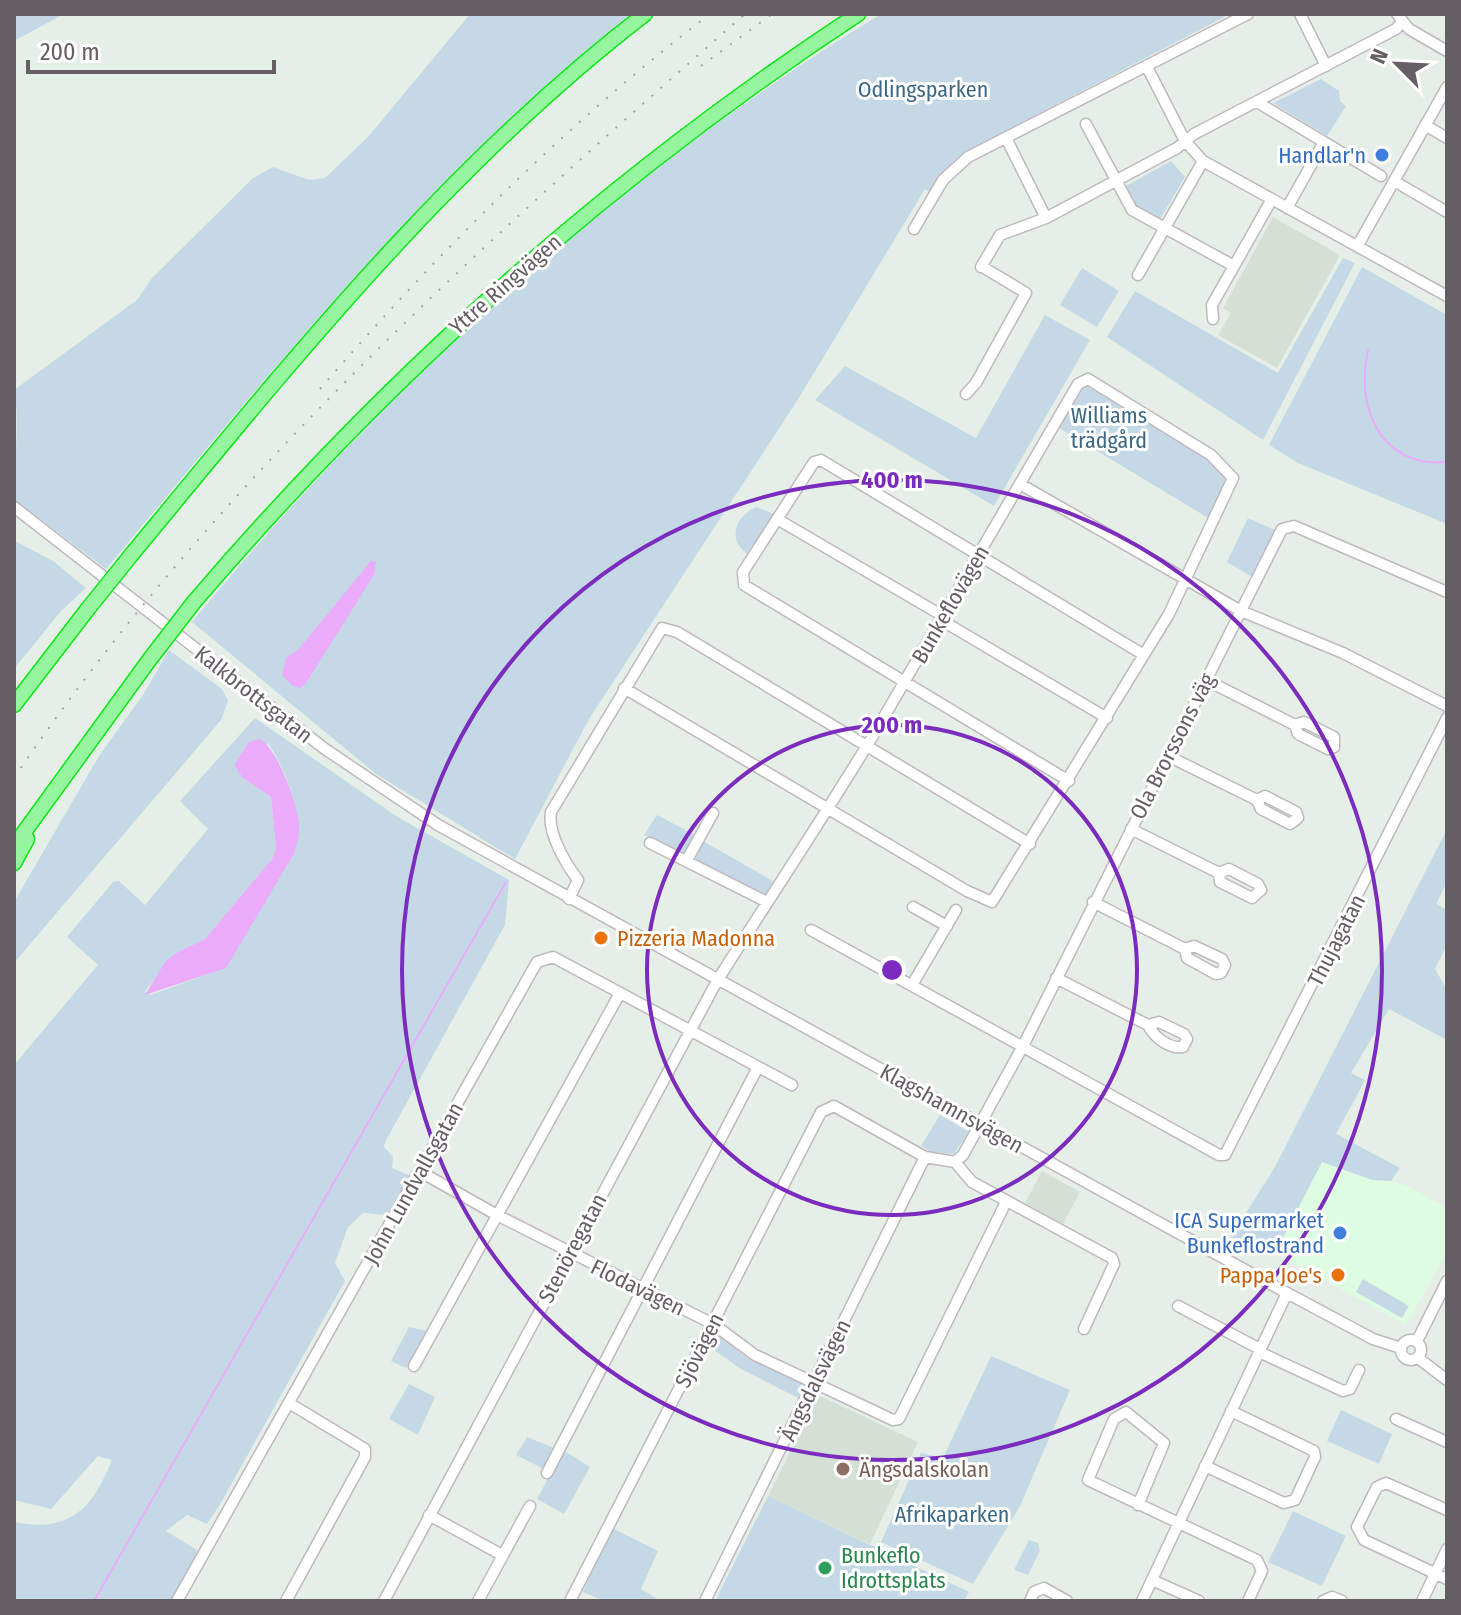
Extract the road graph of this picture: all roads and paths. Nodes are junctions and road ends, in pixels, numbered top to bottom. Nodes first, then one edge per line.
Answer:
1 (645, 14) edge
2 (858, 14) edge
3 (1248, 14) edge
4 (1300, 14) edge
5 (1399, 18) edge
6 (1447, 51) edge
7 (1326, 66) junction
8 (1147, 67) junction
9 (1447, 87) edge
10 (1257, 102) junction
11 (1086, 124) dead end
12 (1425, 125) junction
13 (1006, 138) junction
14 (1447, 138) edge
15 (1185, 141) junction
16 (1324, 142) junction
17 (1203, 161) junction
18 (1381, 176) dead end
19 (1116, 181) junction
20 (1394, 181) junction
21 (1272, 199) junction
22 (1287, 208) junction
23 (1447, 212) edge
24 (1046, 218) junction
25 (1165, 228) junction
26 (914, 229) dead end
27 (1358, 245) junction
28 (1234, 266) junction
29 (1138, 275) dead end
30 (1447, 296) edge
31 (1213, 319) dead end
32 (966, 394) dead end
33 (1020, 484) junction
34 (14, 507) edge
35 (777, 519) junction
36 (978, 555) junction
37 (1187, 581) junction
38 (1447, 592) edge
39 (1241, 611) junction
40 (942, 618) junction
41 (1144, 655) junction
42 (1206, 680) junction
43 (906, 682) junction
44 (624, 688) junction
45 (14, 705) edge
46 (1447, 706) edge
47 (1107, 718) junction
48 (1447, 718) edge
49 (1295, 725) dead end
50 (98, 728) junction
51 (867, 745) junction
52 (1168, 756) junction
53 (1069, 781) junction
54 (1257, 800) dead end
55 (827, 807) junction
56 (713, 813) dead end
57 (1131, 829) junction
58 (650, 843) dead end
59 (1030, 844) junction
60 (14, 846) edge
61 (687, 860) junction
62 (14, 863) edge
63 (505, 863) joint
64 (1219, 873) dead end
65 (569, 899) junction
66 (767, 902) junction
67 (1093, 902) junction
68 (913, 907) dead end
69 (956, 910) dead end
70 (947, 926) junction
71 (811, 930) dead end
72 (1185, 949) dead end
73 (1056, 978) junction
74 (717, 981) junction
75 (912, 985) junction
76 (620, 993) junction
77 (1148, 1025) dead end
78 (689, 1031) junction
79 (1023, 1046) junction
80 (758, 1067) junction
81 (792, 1085) dead end
82 (982, 1124) junction
83 (925, 1157) junction
84 (955, 1162) junction
85 (419, 1171) junction
86 (1006, 1202) junction
87 (497, 1215) junction
88 (569, 1252) junction
89 (1447, 1281) edge
90 (641, 1289) junction
91 (1287, 1293) junction
92 (1178, 1306) dead end
93 (713, 1324) junction
94 (1084, 1329) dead end
95 (1417, 1341) junction
96 (1401, 1348) junction
97 (1260, 1351) junction
98 (1418, 1358) junction
99 (414, 1366) dead end
100 (1359, 1370) dead end
101 (1447, 1380) edge
102 (815, 1382) junction
103 (289, 1403) junction
104 (1231, 1411) junction
105 (1396, 1419) dead end
106 (1447, 1442) edge
107 (1205, 1466) junction
108 (547, 1473) dead end
109 (1138, 1505) junction
110 (530, 1506) dead end
111 (1447, 1510) edge
112 (429, 1515) junction
113 (1179, 1523) junction
114 (1447, 1549) edge
115 (502, 1555) junction
116 (1435, 1573) junction
117 (1447, 1579) edge
118 (1152, 1580) junction
119 (177, 1601) edge
120 (286, 1601) edge
121 (384, 1601) edge
122 (478, 1601) edge
123 (570, 1601) edge
124 (705, 1601) edge
125 (1030, 1601) edge
126 (1067, 1601) edge
127 (1142, 1601) edge
128 (1199, 1601) edge
129 (1248, 1601) edge
130 (1323, 1601) edge
131 (1342, 1601) edge
132 (1422, 1601) edge

1 - 45 highway, bridge
2 - 50 highway, Yttre Ringvägen, bridge
3 - 8 street
4 - 7 street
5 - 6 street
5 - 7 street
7 - 10 street
8 - 13 street
8 - 15 street
9 - 12 street
10 - 15 street
10 - 16 street
11 - 19 street
12 - 14 street
12 - 20 street
13 - 24 street
13 - 26 street
15 - 17 street
15 - 19 street
16 - 18 street
16 - 22 street
17 - 21 street
17 - 25 street
19 - 24 street
19 - 25 street
20 - 23 street
20 - 27 street
21 - 22 street
21 - 28 street
22 - 27 street
24 - 32 street
25 - 28 street
25 - 29 street
27 - 30 street
28 - 31 street
33 - 36 street, Bunkeflovägen
33 - 37 street
33 - 37 street, Bunkeflovägen
34 - 63 street, Kalkbrottsgatan
35 - 36 street
35 - 40 street
35 - 43 street
36 - 40 street, Bunkeflovägen
36 - 41 street
37 - 39 street
37 - 41 street
38 - 39 street, Ola Brorssons väg
39 - 42 street, Ola Brorssons väg
39 - 46 street
40 - 43 street, Bunkeflovägen
40 - 47 street
41 - 47 street
42 - 49 street
42 - 52 street, Ola Brorssons väg
43 - 51 street, Bunkeflovägen
43 - 53 street
44 - 51 street
44 - 55 street
44 - 65 street
47 - 53 street
48 - 79 street, Thujagatan
50 - 60 highway
50 - 62 highway
51 - 55 street, Bunkeflovägen
51 - 59 street
52 - 54 street
52 - 57 street, Ola Brorssons väg
53 - 59 street
55 - 59 street
55 - 66 street, Bunkeflovägen
56 - 61 street
57 - 64 street
57 - 67 street, Ola Brorssons väg
58 - 61 street
61 - 66 street
63 - 65 street, Klagshamnsvägen
65 - 74 street, Klagshamnsvägen
66 - 74 street, Bunkeflovägen
67 - 72 street
67 - 73 street, Ola Brorssons väg
68 - 70 street
69 - 70 street
70 - 75 street
71 - 75 street
73 - 77 street
73 - 79 street, Ola Brorssons väg
74 - 78 street, Stenöregatan
74 - 82 street, Klagshamnsvägen
75 - 79 street
76 - 78 street
76 - 85 street, John Lundvallsgatan
76 - 87 street
78 - 80 street
78 - 88 street, Stenöregatan
79 - 82 street, Ola Brorssons väg
80 - 81 street
80 - 90 street
82 - 84 street, Ola Brorssons väg
82 - 91 street, Klagshamnsvägen
83 - 84 street
83 - 93 street, Sjövägen
83 - 102 street, Ängsdalsvägen
84 - 86 street
85 - 87 street, Flodavägen
85 - 103 street, John Lundvallsgatan
86 - 94 street
86 - 102 street, Flodavägen
87 - 88 street, Flodavägen
87 - 99 street
88 - 90 street, Flodavägen
88 - 112 street, Stenöregatan
89 - 95 street
90 - 93 street, Flodavägen
90 - 108 street
91 - 96 street, Klagshamnsvägen
91 - 97 street
92 - 97 street
93 - 102 street, Flodavägen
93 - 123 street, Sjövägen
95 - 96 street
95 - 98 street
96 - 98 street, Klagshamnsvägen
97 - 100 street
97 - 104 street
98 - 101 street, Klagshamnsvägen
102 - 124 street, Ängsdalsvägen
103 - 119 street, John Lundvallsgatan
103 - 120 street
104 - 107 street
104 - 107 street
105 - 106 street
107 - 113 street
109 - 109 street
109 - 113 street
110 - 115 street
111 - 116 street
112 - 115 street
112 - 121 street, Stenöregatan
113 - 118 street
113 - 129 street
114 - 116 street
115 - 122 street
116 - 117 street
116 - 132 street
118 - 127 street
118 - 128 street
125 - 126 street
130 - 131 street

